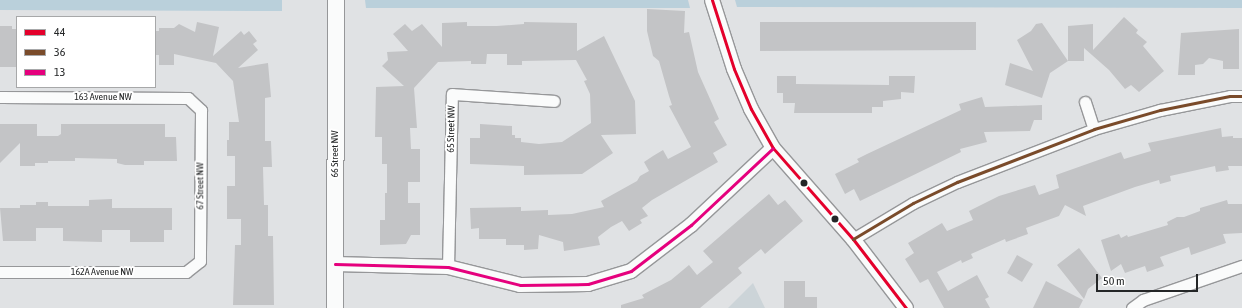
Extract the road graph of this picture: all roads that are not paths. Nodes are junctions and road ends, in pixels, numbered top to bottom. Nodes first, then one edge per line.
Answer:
1 (336, 0) edge
2 (712, 0) edge
3 (1242, 96) edge
4 (0, 97) edge
5 (554, 101) dead end
6 (1085, 102) dead end
7 (201, 110) joint
8 (1094, 129) junction
9 (773, 148) junction
10 (853, 239) junction
11 (200, 261) joint
12 (335, 264) junction
13 (1242, 266) edge
14 (448, 267) junction
15 (0, 272) edge
16 (335, 308) edge
17 (906, 308) edge
18 (1132, 308) edge

1 - 12 main road, 66 Street NW
2 - 9 street
3 - 8 street
4 - 7 street, 163 Avenue NW
5 - 14 street, 65 Street NW
6 - 8 street
7 - 11 street, 67 Street NW
8 - 10 street
9 - 10 street
9 - 14 street
10 - 17 street
11 - 15 street, 162A Avenue NW
12 - 14 street
12 - 16 main road, 66 Street NW
13 - 18 street

